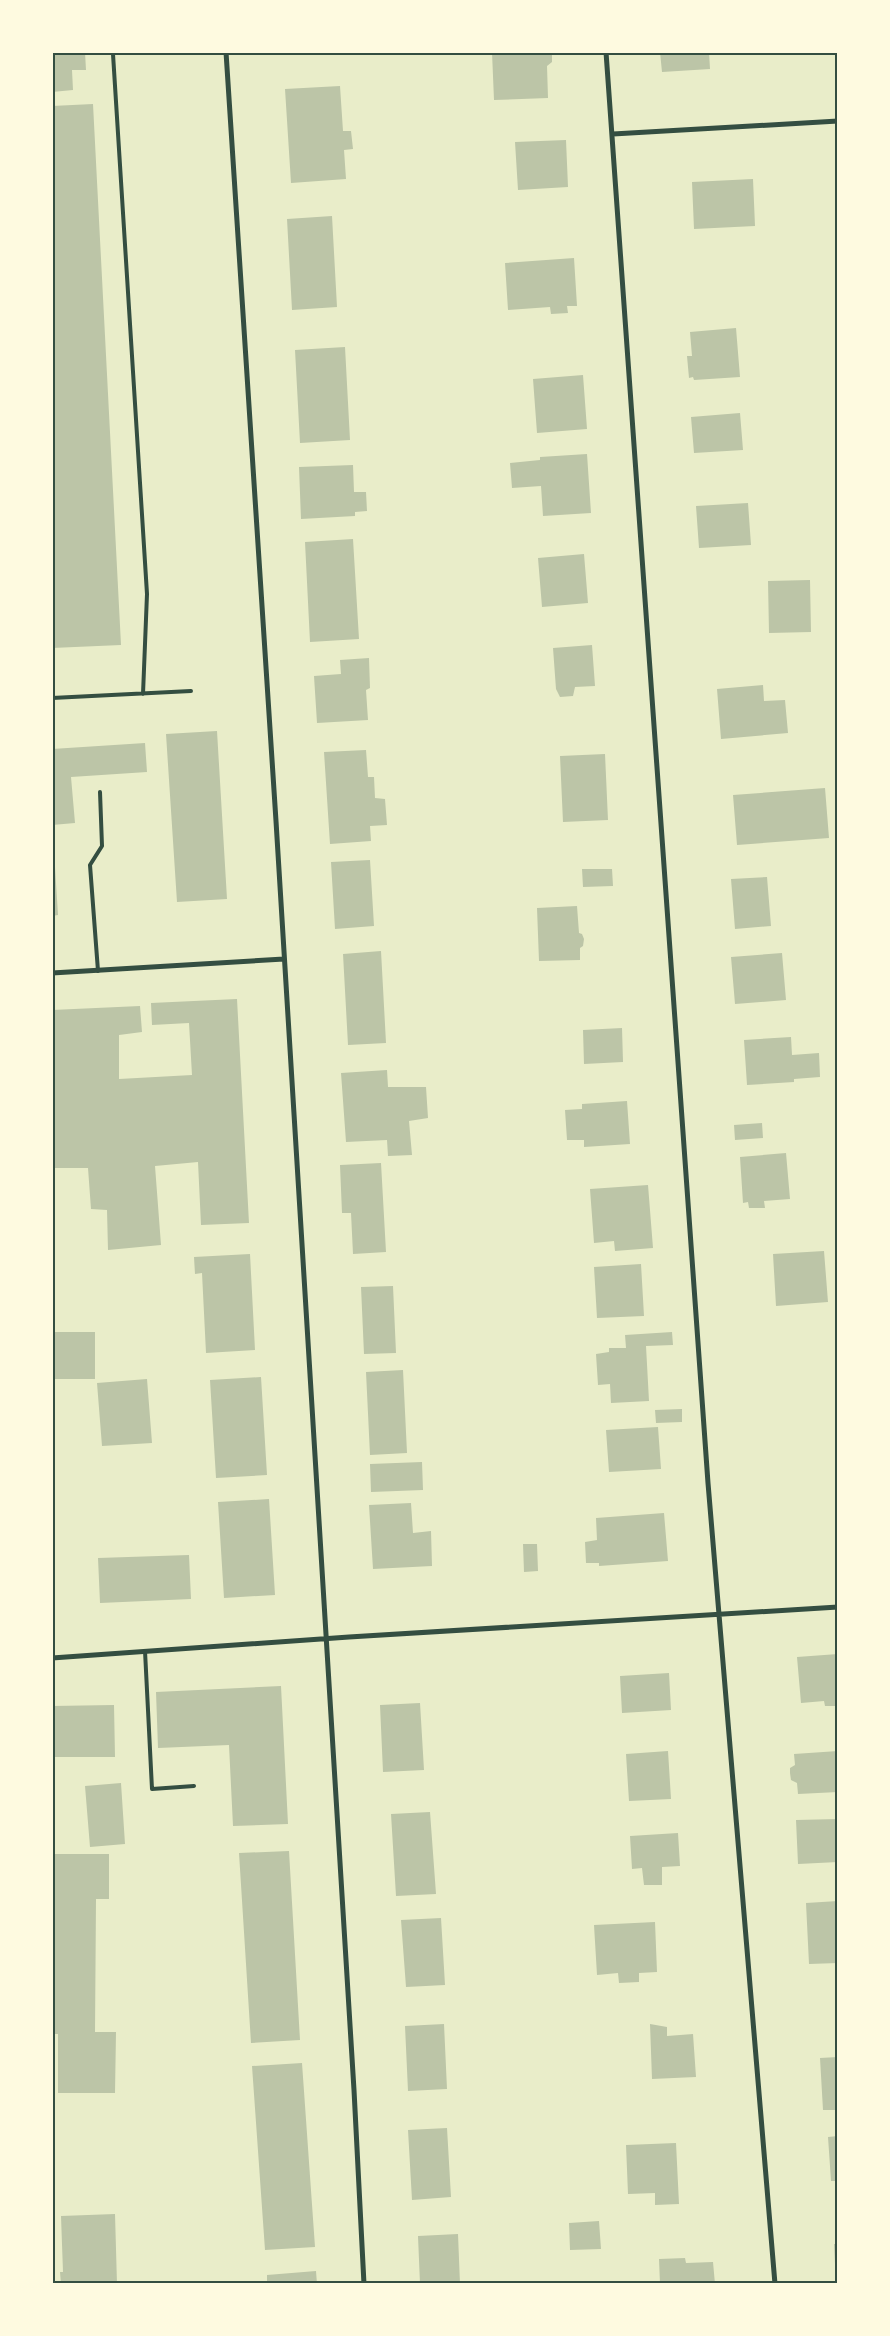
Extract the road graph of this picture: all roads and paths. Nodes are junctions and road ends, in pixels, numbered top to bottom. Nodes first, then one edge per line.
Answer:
1 (226, 52) edge
2 (606, 52) edge
3 (113, 54) dead end
4 (838, 121) edge
5 (613, 134) junction
6 (191, 691) dead end
7 (143, 694) junction
8 (52, 698) edge
9 (100, 792) dead end
10 (284, 959) junction
11 (98, 971) junction
12 (52, 974) edge
13 (838, 1607) edge
14 (719, 1615) junction
15 (326, 1638) junction
16 (145, 1651) junction
17 (52, 1658) edge
18 (194, 1786) dead end
19 (364, 2284) edge
20 (775, 2284) edge

1 - 10 street
2 - 5 street
3 - 7 lane
4 - 5 street
5 - 14 street
6 - 7 lane
7 - 8 lane
9 - 11 lane
10 - 11 street
10 - 15 street
11 - 12 street
13 - 14 street
14 - 15 street
14 - 20 street
15 - 16 street
15 - 19 street
16 - 17 street
16 - 18 lane

